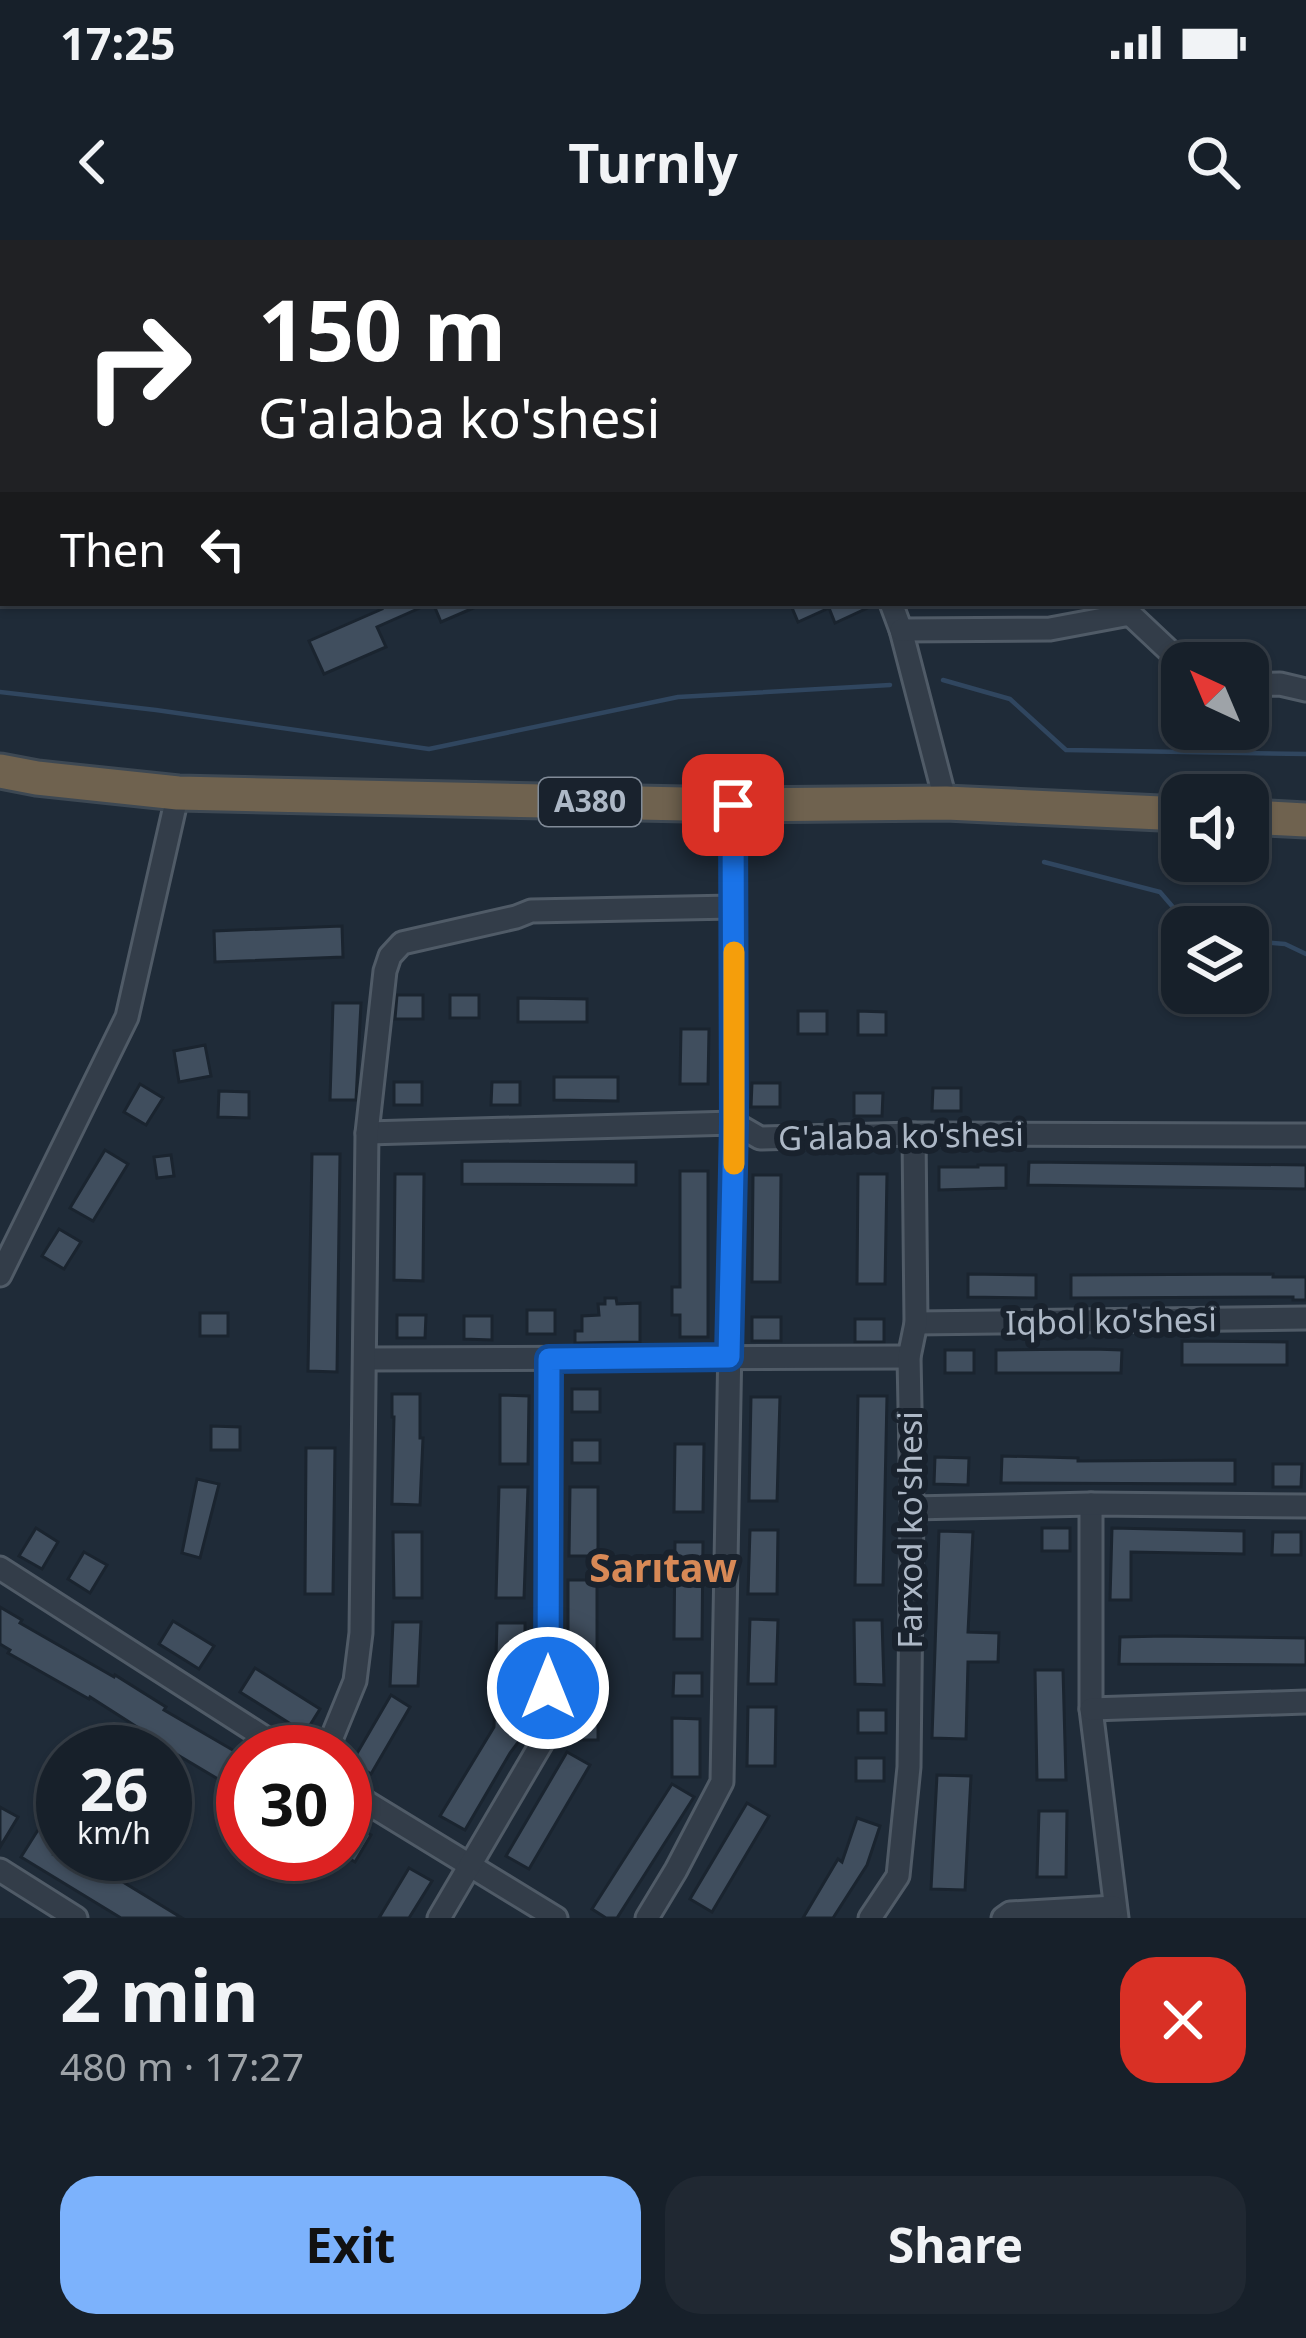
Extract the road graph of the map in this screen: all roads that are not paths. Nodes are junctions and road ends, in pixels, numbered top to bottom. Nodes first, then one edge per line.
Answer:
1 (892, 606) edge
2 (901, 631) junction
3 (1161, 643) edge
4 (1269, 685) edge
5 (1306, 690) edge
6 (0, 772) edge
7 (178, 793) junction
8 (946, 803) junction
9 (733, 805) junction
10 (1161, 813) edge
11 (1269, 818) edge
12 (1306, 820) edge
13 (733, 907) junction
14 (734, 1123) junction
15 (367, 1133) junction
16 (914, 1133) junction
17 (1306, 1135) edge
18 (0, 1275) edge
19 (1306, 1318) edge
20 (916, 1323) junction
21 (729, 1357) junction
22 (909, 1357) junction
23 (365, 1359) junction
24 (549, 1359) junction
25 (1090, 1504) junction
26 (1306, 1506) edge
27 (912, 1508) junction
28 (0, 1568) edge
29 (1306, 1702) edge
30 (1091, 1709) junction
31 (245, 1725) edge
32 (337, 1725) edge
33 (372, 1806) edge
34 (470, 1867) junction
35 (0, 1870) edge
36 (1116, 1912) edge
37 (76, 1918) edge
38 (439, 1918) edge
39 (556, 1918) edge
40 (647, 1918) edge
41 (870, 1918) edge
42 (1003, 1918) edge

1 - 2 street
2 - 3 street
2 - 8 street
4 - 5 street
6 - 7 highway, A380
7 - 9 highway, A380
7 - 18 street
8 - 9 highway, A380
8 - 10 highway, A380
9 - 13 street
11 - 12 highway
13 - 14 street
13 - 15 street
14 - 15 street, G'alaba ko'shesi
14 - 16 street, G'alaba ko'shesi
14 - 21 street
15 - 23 street
16 - 17 street, G'alaba ko'shesi
16 - 20 street, Farxod ko'shesi
19 - 20 street, Iqbol ko'shesi
20 - 22 street, Farxod ko'shesi
21 - 22 street
21 - 24 street
21 - 40 street
22 - 27 street, Farxod ko'shesi
23 - 24 street
23 - 32 street
24 - 34 street
25 - 26 street
25 - 27 street
25 - 30 street
27 - 41 street, Farxod ko'shesi
28 - 31 street
29 - 30 street
30 - 36 street
33 - 34 street
34 - 38 street
34 - 39 street
35 - 37 street
36 - 42 street

